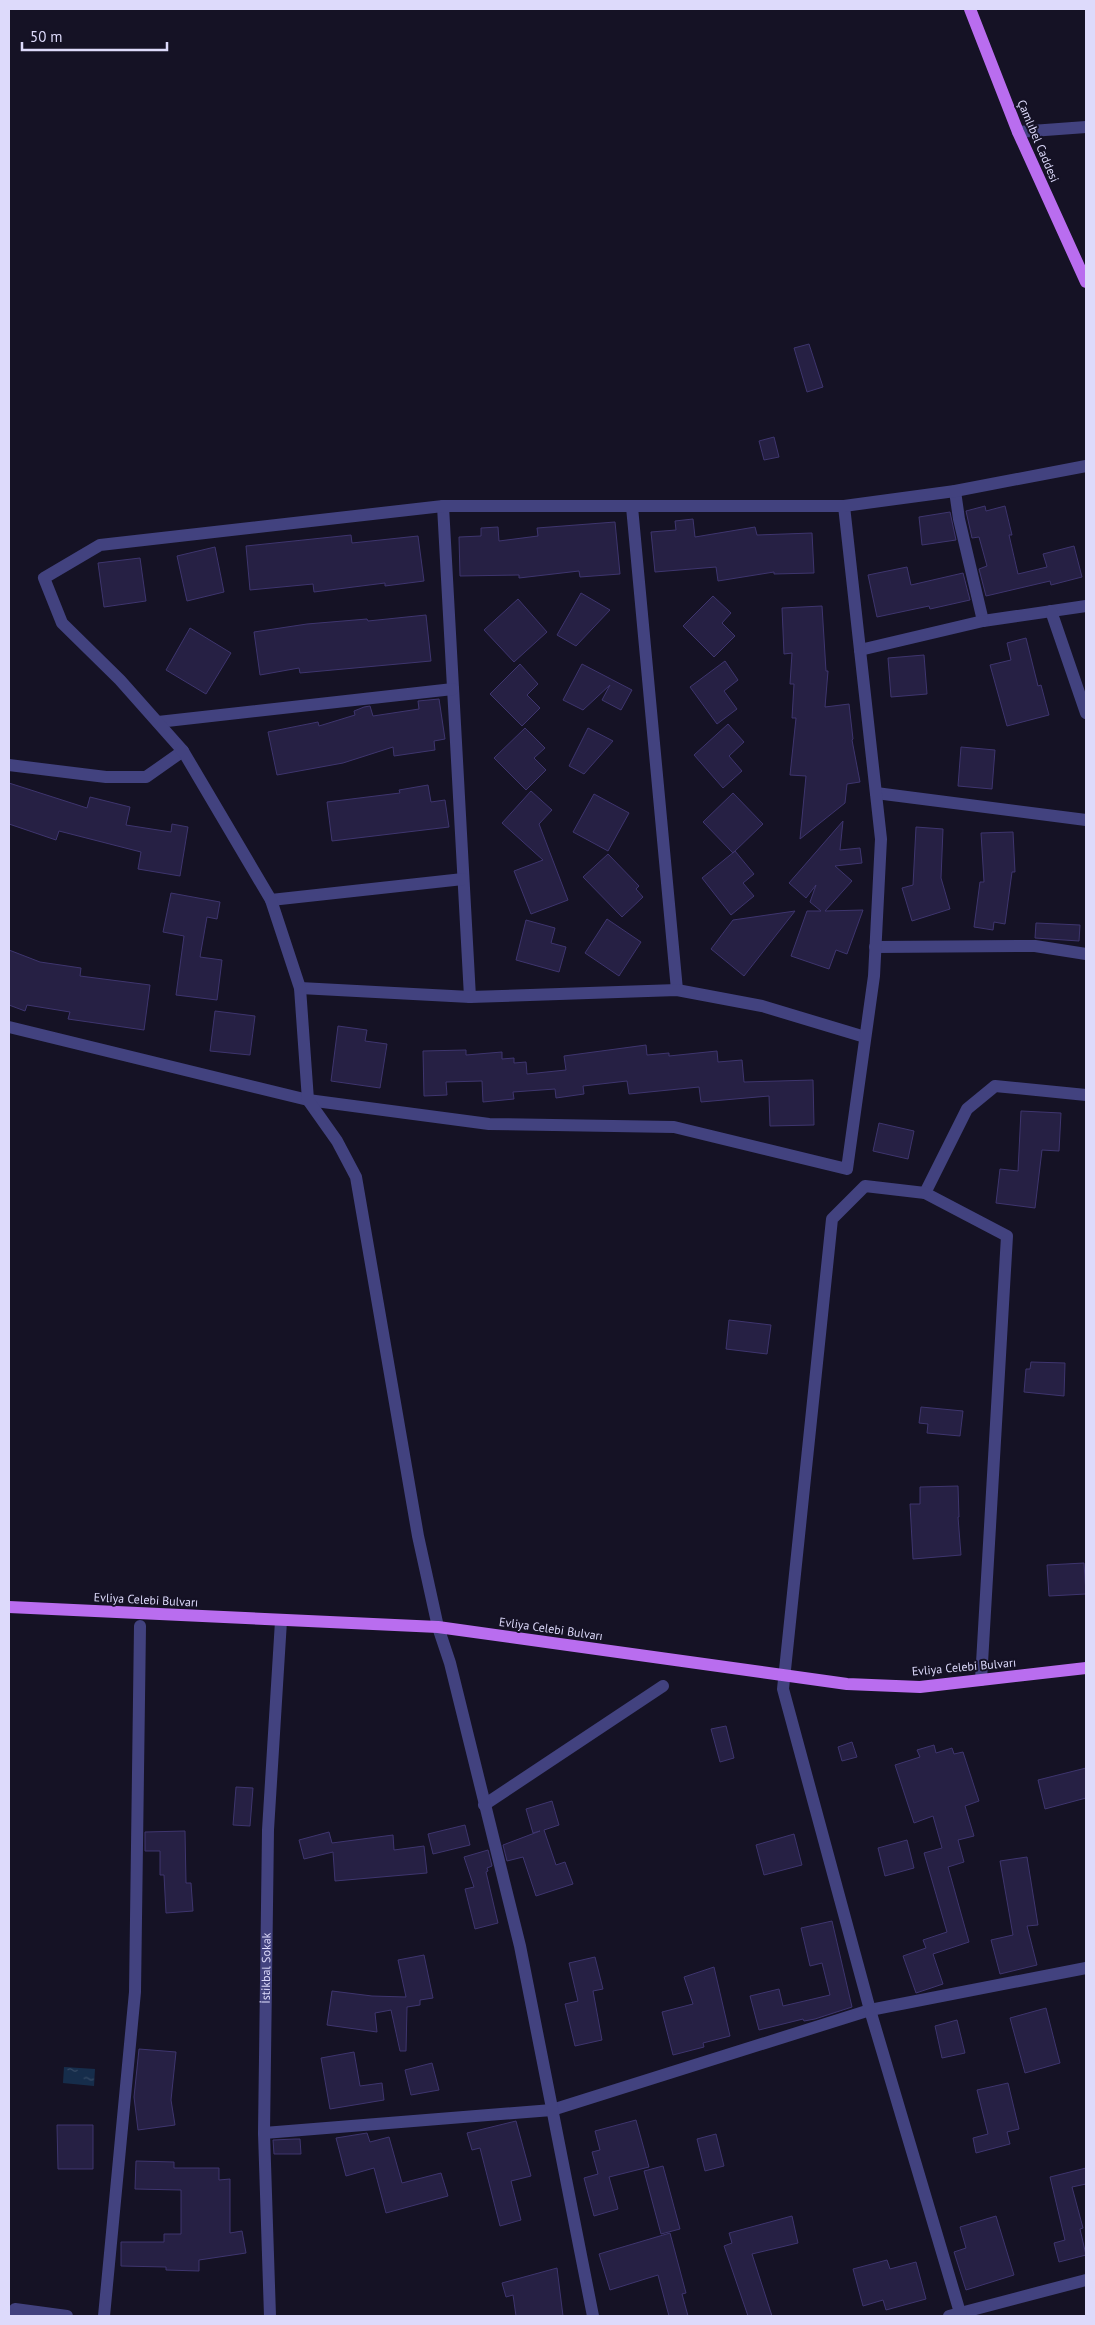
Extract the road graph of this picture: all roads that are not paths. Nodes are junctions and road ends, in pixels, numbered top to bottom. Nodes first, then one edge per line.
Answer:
1 (970, 9) edge
2 (1086, 127) edge
3 (1018, 132) junction
4 (1086, 282) edge
5 (1086, 466) edge
6 (955, 491) junction
7 (443, 506) junction
8 (844, 506) junction
9 (632, 507) junction
10 (1086, 606) edge
11 (1051, 611) junction
12 (983, 621) junction
13 (860, 650) junction
14 (453, 689) junction
15 (1086, 713) edge
16 (158, 722) junction
17 (183, 751) junction
18 (9, 765) edge
19 (876, 793) junction
20 (1086, 820) edge
21 (464, 880) junction
22 (271, 900) junction
23 (875, 947) junction
24 (1086, 954) edge
25 (300, 988) junction
26 (677, 990) junction
27 (470, 997) junction
28 (9, 1028) edge
29 (865, 1037) junction
30 (1086, 1095) edge
31 (308, 1100) junction
32 (925, 1194) junction
33 (9, 1608) edge
34 (281, 1621) junction
35 (140, 1626) dead end
36 (438, 1627) junction
37 (1086, 1668) edge
38 (784, 1676) junction
39 (982, 1680) junction
40 (663, 1686) dead end
41 (484, 1805) junction
42 (1086, 1968) edge
43 (870, 2010) junction
44 (552, 2110) junction
45 (264, 2133) junction
46 (1086, 2280) edge
47 (957, 2315) edge
48 (10, 2316) edge
49 (67, 2316) edge
50 (104, 2316) edge
51 (270, 2316) edge
52 (593, 2316) edge

1 - 3 main road, Çamlıbel Caddesi
2 - 3 street
3 - 4 main road, Çamlıbel Caddesi
5 - 6 street
6 - 8 street
6 - 12 street
7 - 9 street
7 - 14 street
7 - 16 street
8 - 9 street
8 - 13 street
9 - 26 street
10 - 11 street
11 - 12 street
11 - 15 street
12 - 13 street
13 - 19 street
14 - 16 street
14 - 21 street
16 - 17 street
17 - 18 street
17 - 22 street
19 - 20 street
19 - 23 street
21 - 22 street
21 - 27 street
22 - 25 street
23 - 24 street
23 - 29 street
25 - 27 street
25 - 31 street
26 - 27 street
26 - 29 street
28 - 31 street
29 - 31 street
30 - 32 street
31 - 36 street
32 - 38 street
32 - 39 street
33 - 34 main road, Evliya Celebi Bulvarı
34 - 36 main road, Evliya Celebi Bulvarı
34 - 45 street, İstikbal Sokak
35 - 50 street
36 - 38 main road, Evliya Celebi Bulvarı
36 - 41 street
37 - 39 main road, Evliya Celebi Bulvarı
38 - 39 main road, Evliya Celebi Bulvarı
38 - 43 street
40 - 41 street
41 - 44 street
42 - 43 street
43 - 44 street
43 - 47 street
44 - 45 street
44 - 52 street
45 - 51 street, İstikbal Sokak
46 - 47 street
48 - 49 street

